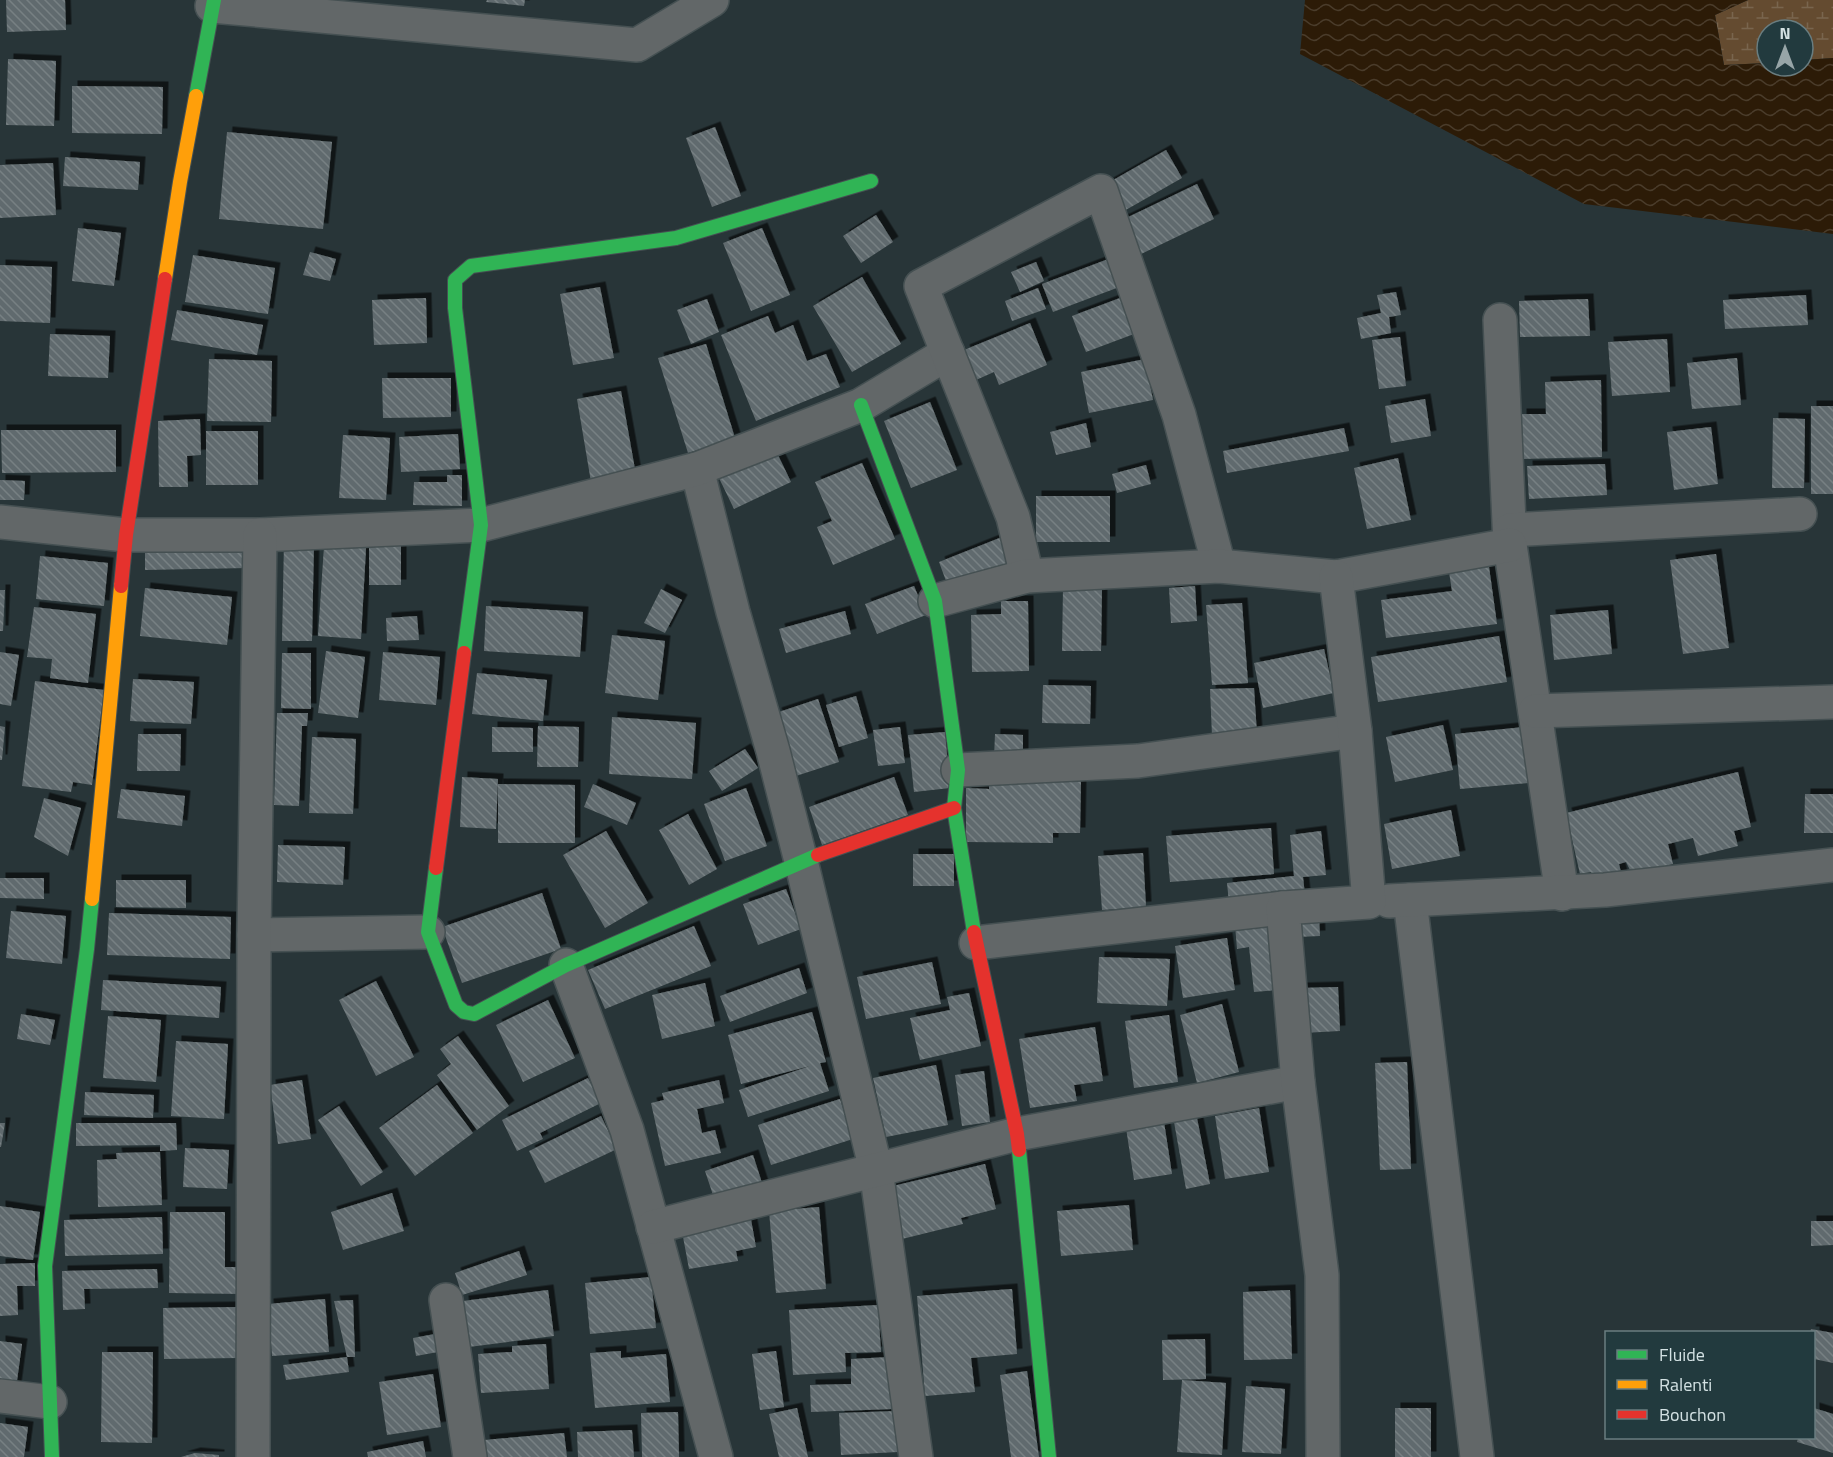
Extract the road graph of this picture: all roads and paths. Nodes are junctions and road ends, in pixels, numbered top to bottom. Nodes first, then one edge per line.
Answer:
1 (712, 0) edge
2 (213, 3) edge
3 (871, 181) dead end
4 (1500, 320) dead end
5 (948, 353) junction
6 (861, 405) junction
7 (697, 469) junction
8 (1800, 514) dead end
9 (0, 522) edge
10 (481, 525) junction
11 (126, 535) junction
12 (260, 536) junction
13 (1510, 537) junction
14 (1219, 566) junction
15 (1027, 576) junction
16 (1336, 577) junction
17 (935, 601) junction
18 (1833, 702) edge
19 (1535, 711) junction
20 (1355, 731) junction
21 (958, 770) junction
22 (954, 808) junction
23 (801, 861) junction
24 (1833, 865) edge
25 (1562, 894) junction
26 (1410, 900) junction
27 (1369, 902) junction
28 (1283, 908) junction
29 (428, 932) junction
30 (254, 935) junction
31 (976, 943) junction
32 (566, 965) junction
33 (1298, 1082) junction
34 (1017, 1134) junction
35 (876, 1170) junction
36 (653, 1227) junction
37 (446, 1300) dead end
38 (0, 1396) edge
39 (50, 1402) junction
40 (52, 1457) edge
41 (253, 1457) edge
42 (470, 1457) edge
43 (716, 1457) edge
44 (916, 1457) edge
45 (1049, 1457) edge
46 (1323, 1457) edge
47 (1478, 1457) edge

1 - 2 street
2 - 11 street
3 - 10 street
4 - 13 street
5 - 6 street
5 - 14 street
5 - 15 street
6 - 7 street
6 - 17 street
7 - 10 street
7 - 23 street
8 - 13 street
9 - 11 street
10 - 12 street
10 - 29 street
11 - 12 street
11 - 39 street
12 - 30 street
13 - 16 street
13 - 19 street
14 - 15 street
14 - 16 street
15 - 17 street
16 - 20 street
17 - 21 street
18 - 19 street
19 - 25 street
20 - 21 street
20 - 27 street
21 - 22 street
22 - 23 street
22 - 31 street
23 - 32 street
23 - 35 street
24 - 25 street
25 - 26 street
26 - 27 street
26 - 47 street
27 - 28 street
28 - 31 street
28 - 33 street
29 - 30 street
29 - 32 street
30 - 41 street
31 - 34 street
32 - 36 street
33 - 34 street
33 - 46 street
34 - 35 street
34 - 45 street
35 - 36 street
35 - 44 street
36 - 43 street
37 - 42 street
38 - 39 street
39 - 40 street

